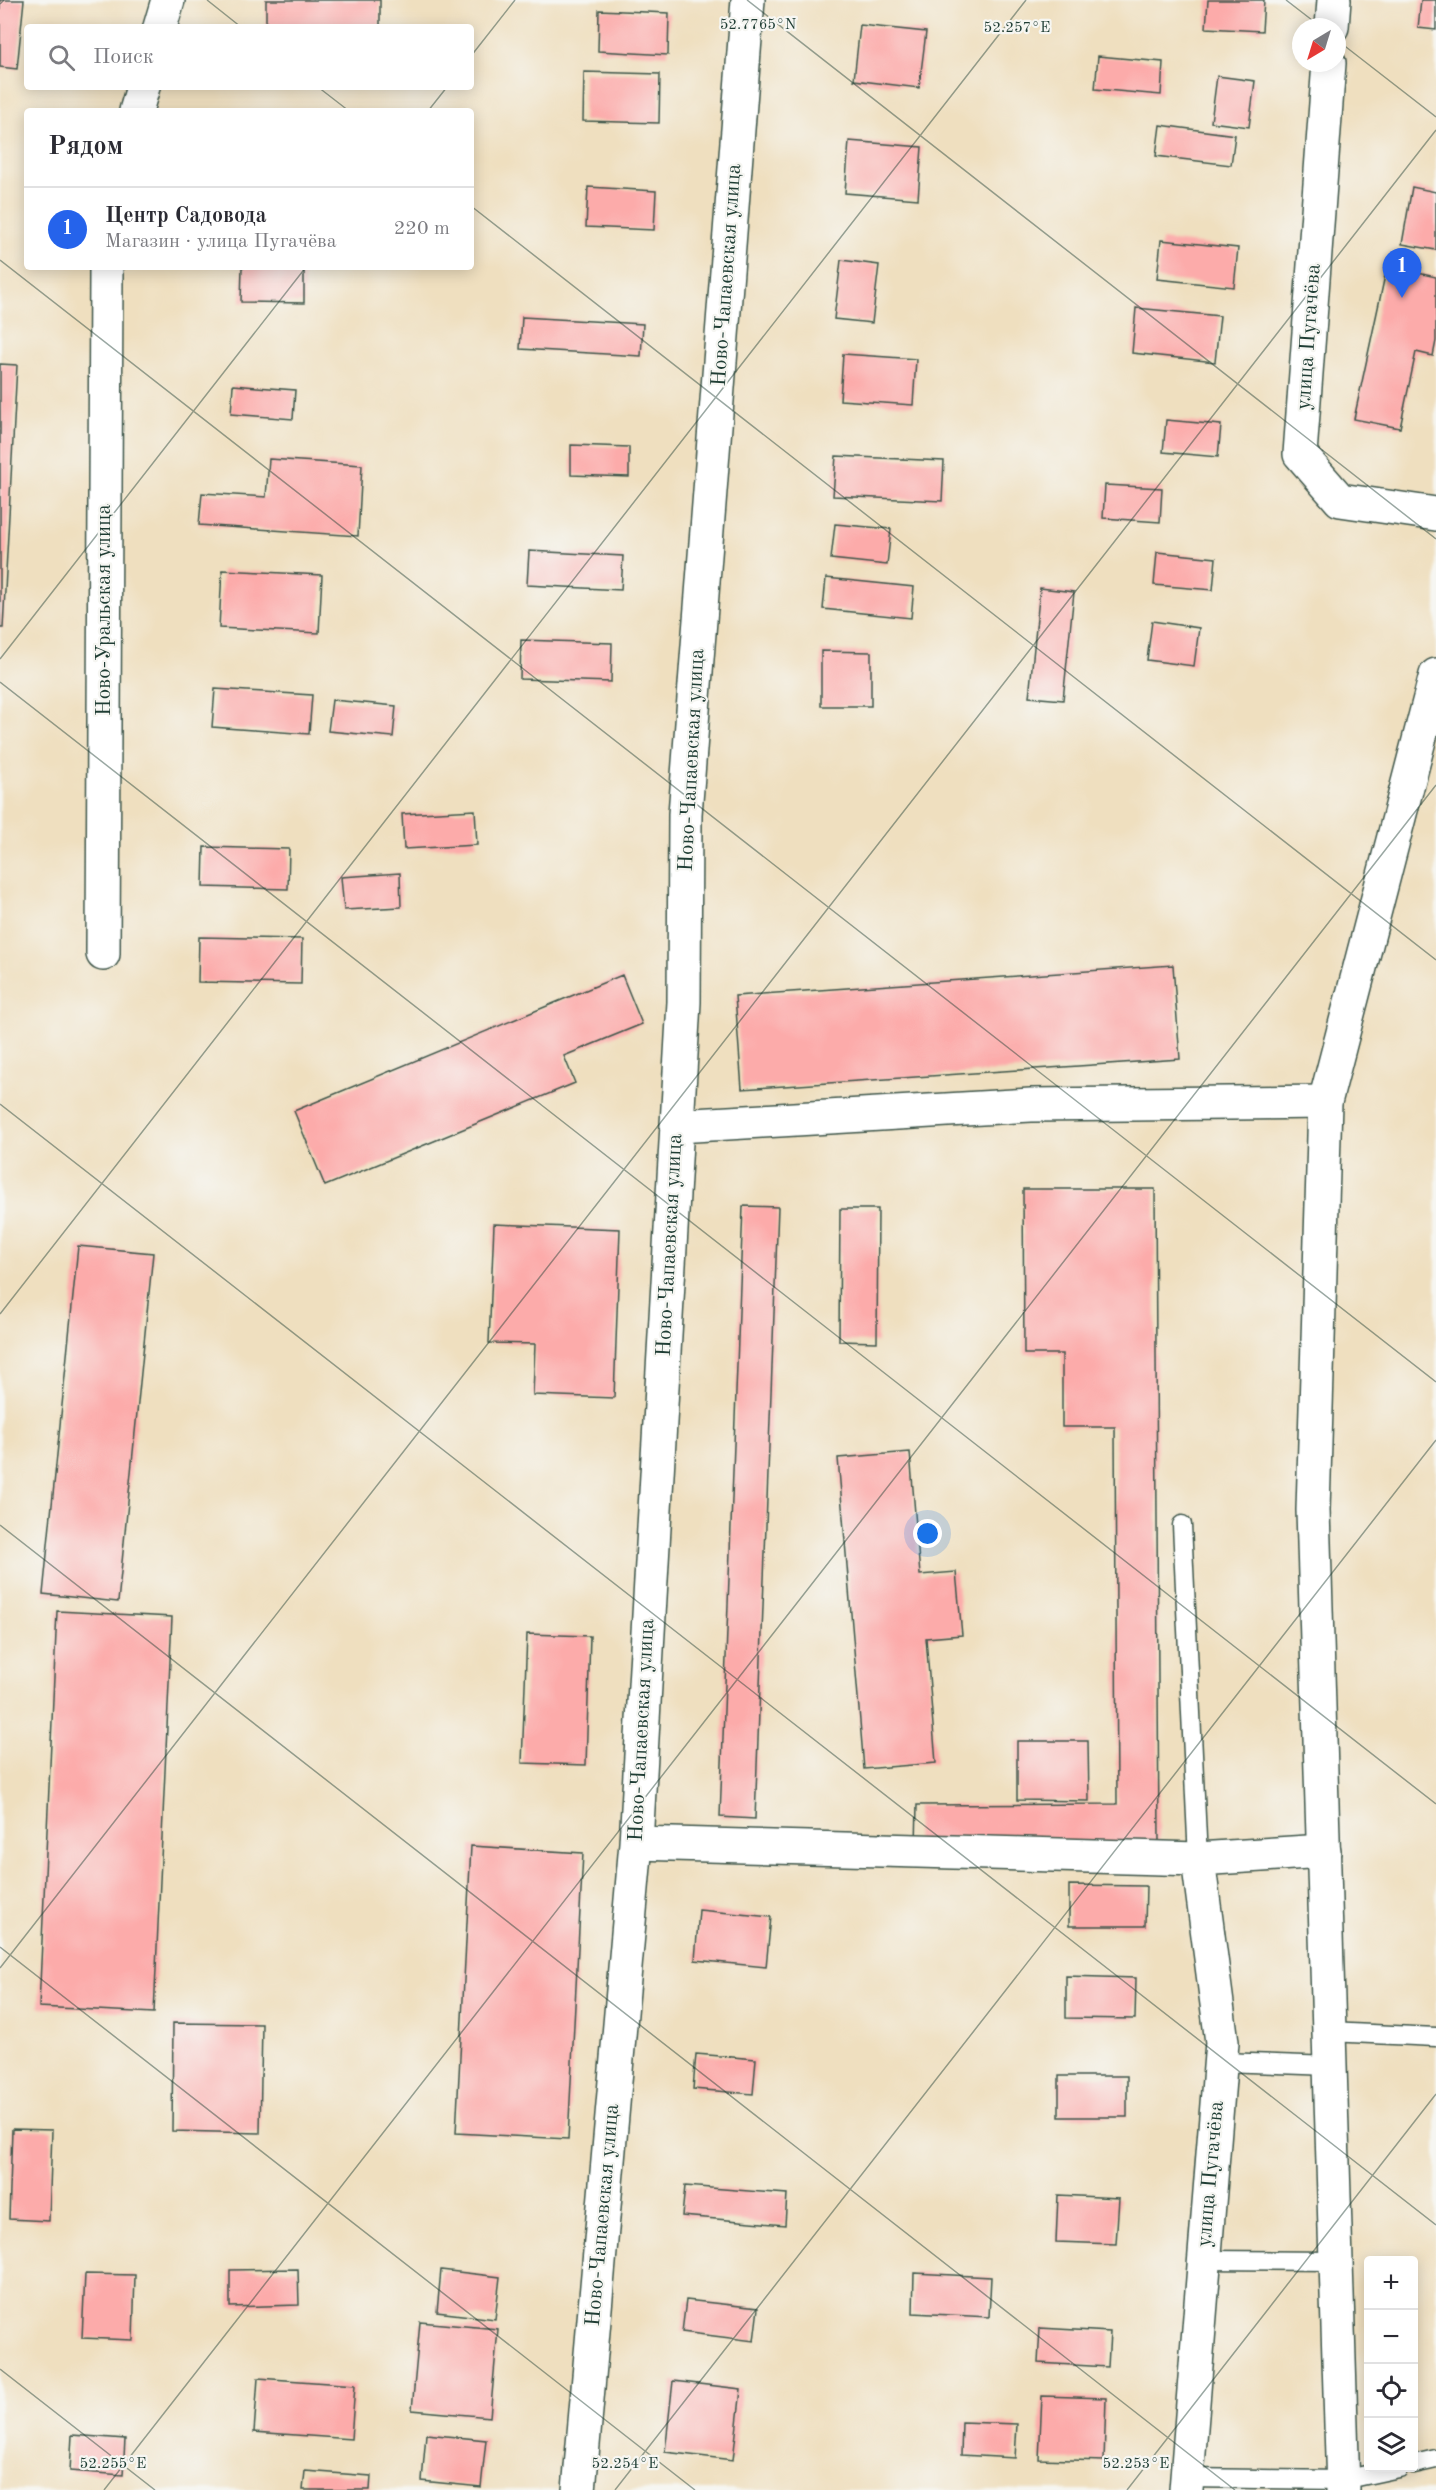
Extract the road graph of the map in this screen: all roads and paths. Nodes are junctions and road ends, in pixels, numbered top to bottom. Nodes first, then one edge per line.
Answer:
1 (168, 0) edge
2 (748, 0) edge
3 (1334, 0) edge
4 (1333, 18) edge
5 (161, 24) edge
6 (1328, 72) edge
7 (142, 90) edge
8 (137, 108) edge
9 (106, 270) edge
10 (1436, 513) edge
11 (1436, 675) edge
12 (103, 954) dead end
13 (1325, 1101) junction
14 (676, 1126) junction
15 (1182, 1525) dead end
16 (636, 1843) junction
17 (1324, 1851) junction
18 (1198, 1859) junction
19 (1329, 2032) junction
20 (1436, 2037) edge
21 (1221, 2062) junction
22 (1331, 2066) junction
23 (1204, 2260) junction
24 (1336, 2260) junction
25 (1436, 2459) edge
26 (1418, 2463) edge
27 (1386, 2472) edge
28 (1186, 2484) edge
29 (1343, 2485) edge
30 (579, 2490) edge

1 - 5 street
2 - 14 street, Ново-Чапаевская улица
3 - 4 street
6 - 10 street, улица Пугачёва
7 - 8 street
9 - 12 street, Ново-Уральская улица
11 - 13 street
13 - 14 street
13 - 17 street
14 - 16 street, Ново-Чапаевская улица
15 - 18 lane
16 - 18 street
16 - 30 street, Ново-Чапаевская улица
17 - 18 street
17 - 19 street
18 - 21 street, улица Пугачёва
19 - 20 lane
19 - 22 street
21 - 22 lane
21 - 23 street, улица Пугачёва
22 - 24 street
23 - 24 lane
23 - 28 street, улица Пугачёва
24 - 29 street
25 - 26 lane
27 - 29 lane
28 - 29 lane

